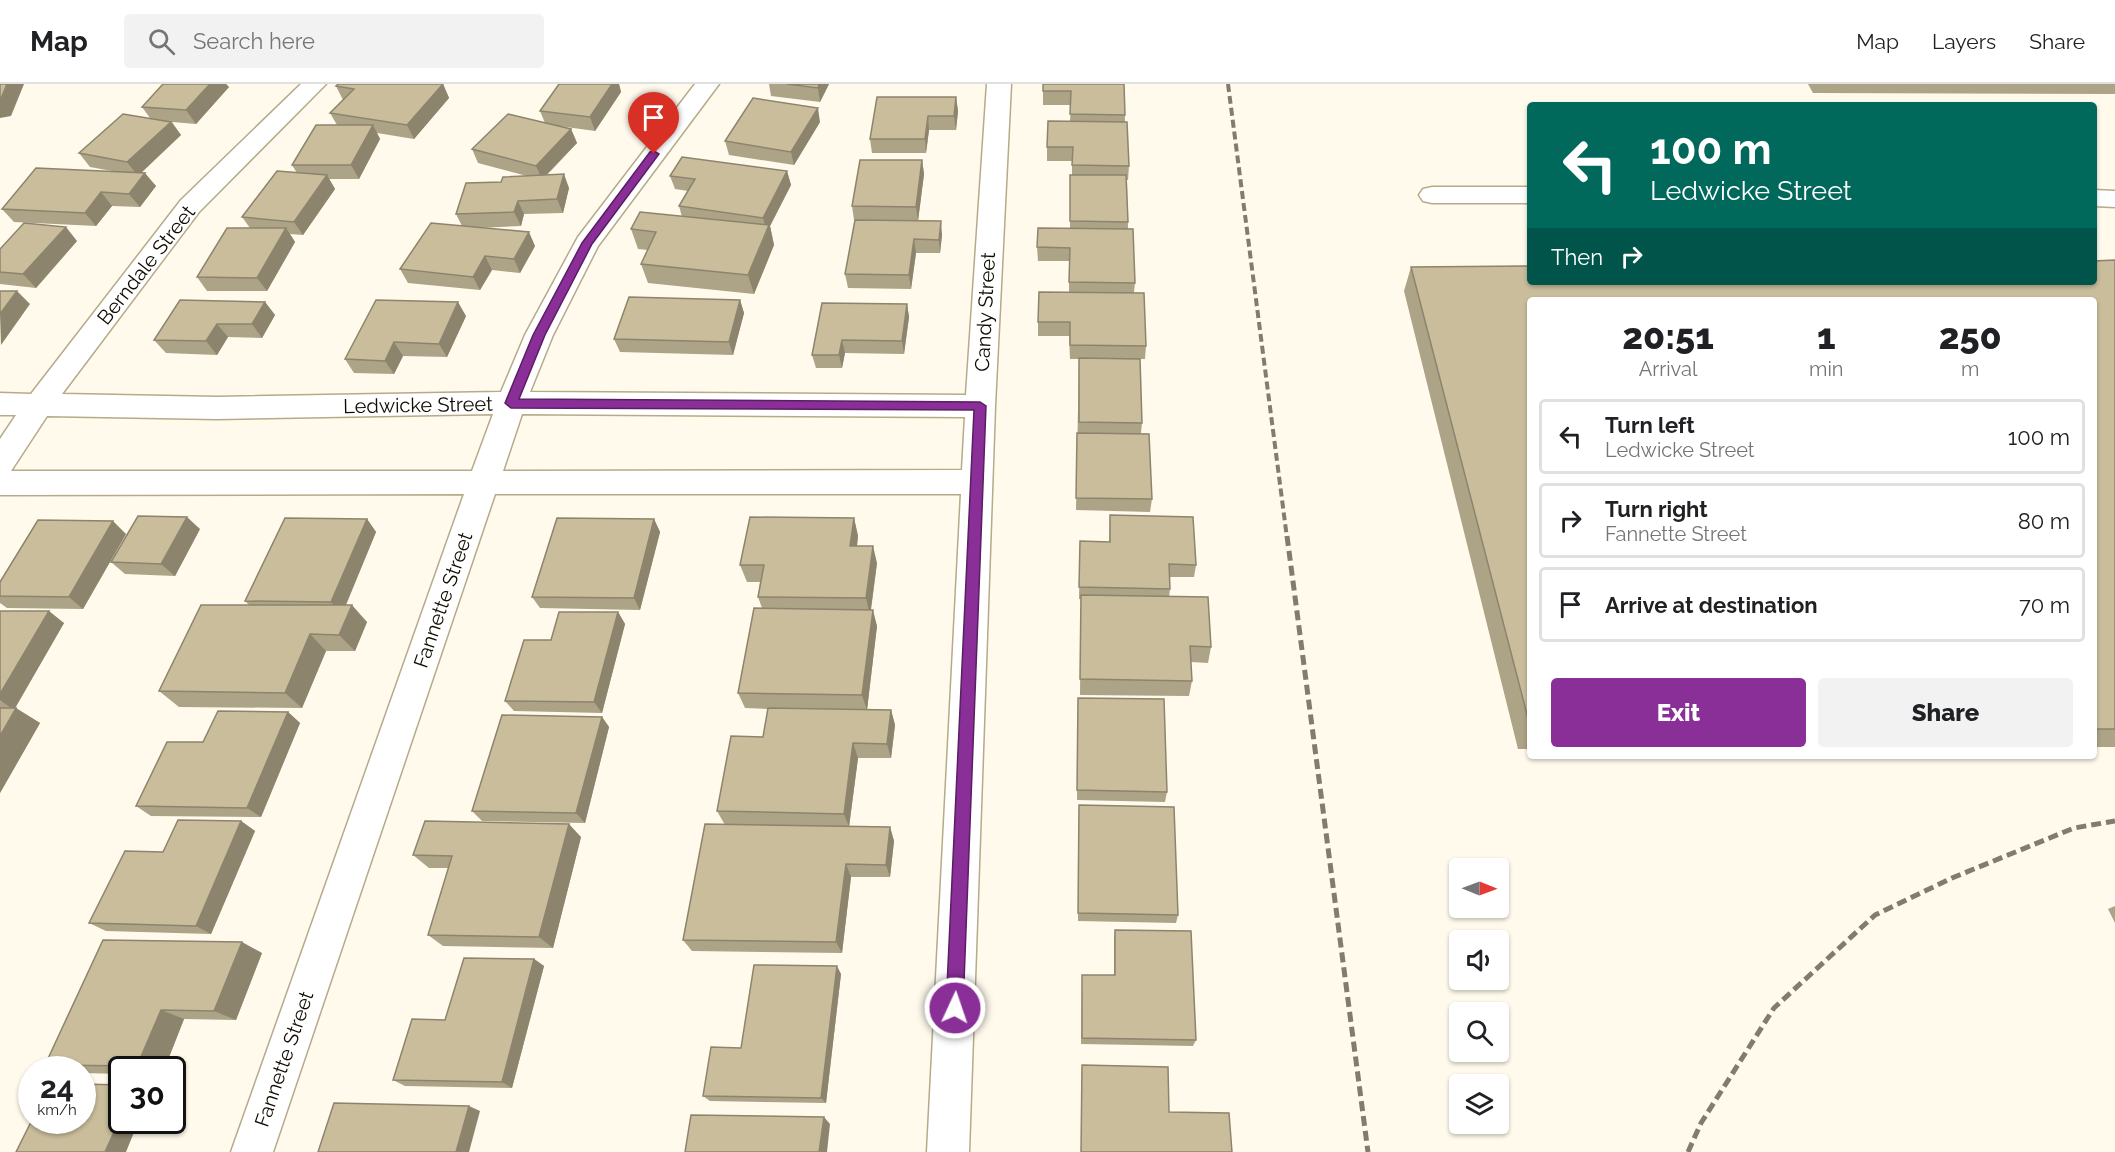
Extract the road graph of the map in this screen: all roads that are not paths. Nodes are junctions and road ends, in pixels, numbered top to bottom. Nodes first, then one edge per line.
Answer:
1 (314, 84) edge
2 (707, 84) edge
3 (999, 84) edge
4 (1432, 195) dead end
5 (1527, 195) edge
6 (2097, 198) edge
7 (2115, 199) edge
8 (511, 403) junction
9 (39, 404) junction
10 (0, 405) edge
11 (980, 406) junction
12 (0, 463) edge
13 (978, 482) junction
14 (0, 483) edge
15 (484, 484) junction
16 (252, 1152) edge
17 (948, 1152) edge

1 - 9 street, Berndale Street
2 - 8 street, Fannette Street
3 - 11 street, Candy Street
4 - 5 street
6 - 7 street
8 - 9 street, Ledwicke Street
8 - 11 street, Ledwicke Street
8 - 15 street, Fannette Street
9 - 10 street, Ledwicke Street
9 - 12 street, Berndale Street
11 - 13 street, Candy Street
13 - 15 street
13 - 17 street, Candy Street
14 - 15 street
15 - 16 street, Fannette Street

